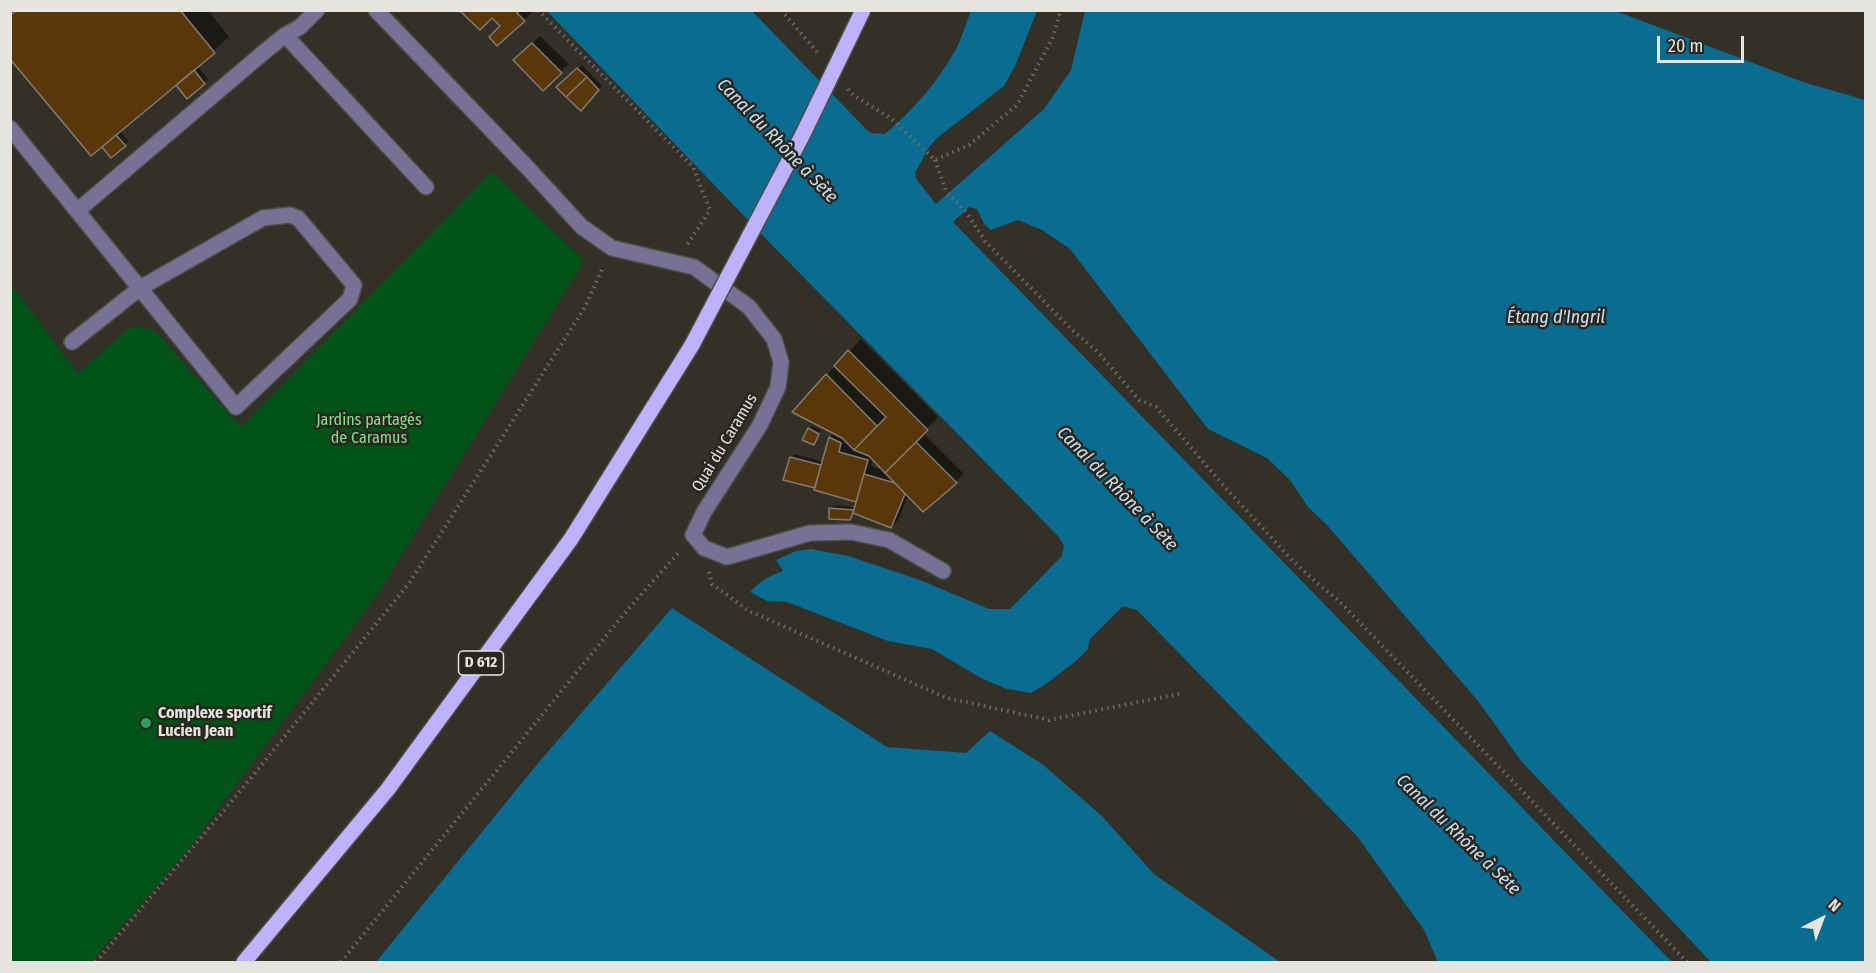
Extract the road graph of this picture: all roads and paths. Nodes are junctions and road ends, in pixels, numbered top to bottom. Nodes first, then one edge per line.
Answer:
1 (317, 10) edge
2 (376, 10) edge
3 (538, 10) edge
4 (863, 10) edge
5 (1061, 10) edge
6 (285, 35) junction
7 (892, 119) dead end
8 (10, 128) edge
9 (935, 160) junction
10 (426, 188) dead end
11 (77, 211) junction
12 (612, 248) junction
13 (676, 262) junction
14 (140, 288) junction
15 (72, 342) dead end
16 (693, 536) junction
17 (704, 548) junction
18 (943, 571) dead end
19 (1179, 694) dead end
20 (96, 963) edge
21 (244, 963) edge
22 (340, 963) edge
23 (1687, 963) edge

1 - 6 street
2 - 12 street, Quai du Caramus
3 - 13 path
4 - 21 main road, D 612, bridge
5 - 9 path
6 - 10 street
6 - 11 street
7 - 9 path
8 - 11 street
9 - 23 path
11 - 14 street
12 - 13 street, Quai du Caramus
12 - 20 path
13 - 16 street, Quai du Caramus
14 - 14 street
14 - 15 street
16 - 17 street
16 - 22 path
17 - 18 street
17 - 19 path

